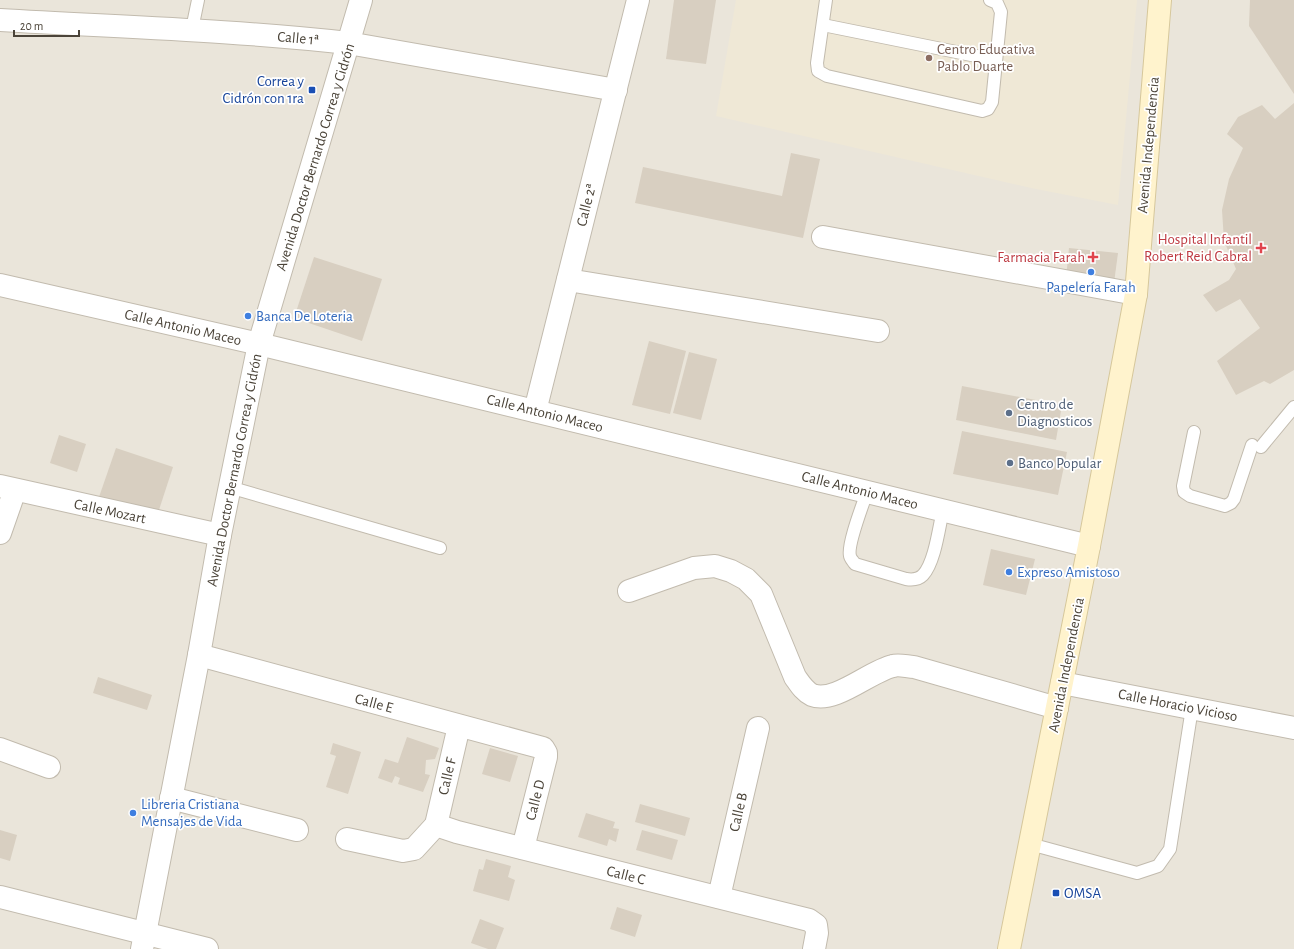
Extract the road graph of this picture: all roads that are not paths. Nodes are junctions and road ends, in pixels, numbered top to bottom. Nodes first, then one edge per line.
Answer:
1 (198, 0) edge
2 (361, 0) edge
3 (638, 0) edge
4 (826, 0) edge
5 (990, 0) edge
6 (1160, 0) edge
7 (0, 20) edge
8 (822, 25) junction
9 (192, 29) junction
10 (348, 43) junction
11 (996, 60) junction
12 (616, 90) junction
13 (822, 237) dead end
14 (568, 280) junction
15 (0, 285) edge
16 (1136, 294) junction
17 (878, 331) dead end
18 (259, 344) junction
19 (1294, 407) edge
20 (535, 410) junction
21 (1194, 432) dead end
22 (229, 487) junction
23 (8, 488) edge
24 (867, 492) junction
25 (943, 510) junction
26 (0, 533) edge
27 (220, 535) junction
28 (1089, 546) junction
29 (440, 548) dead end
30 (629, 591) dead end
31 (199, 655) junction
32 (1062, 683) junction
33 (1057, 708) junction
34 (1192, 708) junction
35 (459, 726) junction
36 (758, 728) dead end
37 (1294, 728) edge
38 (0, 749) edge
39 (546, 753) joint
40 (49, 767) dead end
41 (171, 798) junction
42 (436, 825) junction
43 (297, 830) dead end
44 (347, 839) dead end
45 (1030, 844) junction
46 (523, 848) junction
47 (0, 897) edge
48 (718, 897) junction
49 (144, 941) edge
50 (207, 949) edge
51 (814, 949) edge
52 (1009, 949) edge

1 - 9 lane
2 - 10 street, Avenida Doctor Bernardo Correa y Cidrón
3 - 12 street, Calle 2ª
4 - 8 lane
5 - 11 lane
6 - 16 main road, Avenida Independencia
7 - 9 street, Calle 1ª
8 - 11 lane
8 - 11 lane
9 - 10 street, Calle 1ª
10 - 12 street, Calle 1ª
10 - 18 street, Avenida Doctor Bernardo Correa y Cidrón
12 - 14 street, Calle 2ª
13 - 16 street
14 - 17 street
14 - 20 street, Calle 2ª
15 - 18 street, Calle Antonio Maceo
16 - 28 main road, Avenida Independencia
18 - 20 street, Calle Antonio Maceo
18 - 22 street, Avenida Doctor Bernardo Correa y Cidrón
19 - 21 lane
20 - 24 street, Calle Antonio Maceo
22 - 27 street, Avenida Doctor Bernardo Correa y Cidrón
22 - 29 lane
23 - 26 street
23 - 27 street, Calle Mozart
24 - 25 street, Calle Antonio Maceo
24 - 25 lane
25 - 28 street, Calle Antonio Maceo
27 - 31 street, Avenida Doctor Bernardo Correa y Cidrón
28 - 32 main road, Avenida Independencia
30 - 33 street
31 - 35 street, Calle E
31 - 41 street, Avenida Doctor Bernardo Correa y Cidrón
32 - 33 main road, Avenida Independencia
32 - 34 street, Calle Horacio Vicioso
33 - 45 main road, Avenida Independencia
34 - 37 street, Calle Horacio Vicioso
34 - 45 lane
35 - 39 street, Calle E
35 - 42 street, Calle F
36 - 48 street, Calle B
38 - 40 street
39 - 46 street, Calle D
41 - 43 street
41 - 49 street, Avenida Doctor Bernardo Correa y Cidrón
42 - 44 street
42 - 46 street, Calle C
45 - 52 main road, Avenida Independencia
46 - 48 street, Calle C
47 - 49 street
48 - 51 street, Calle C
49 - 50 street

